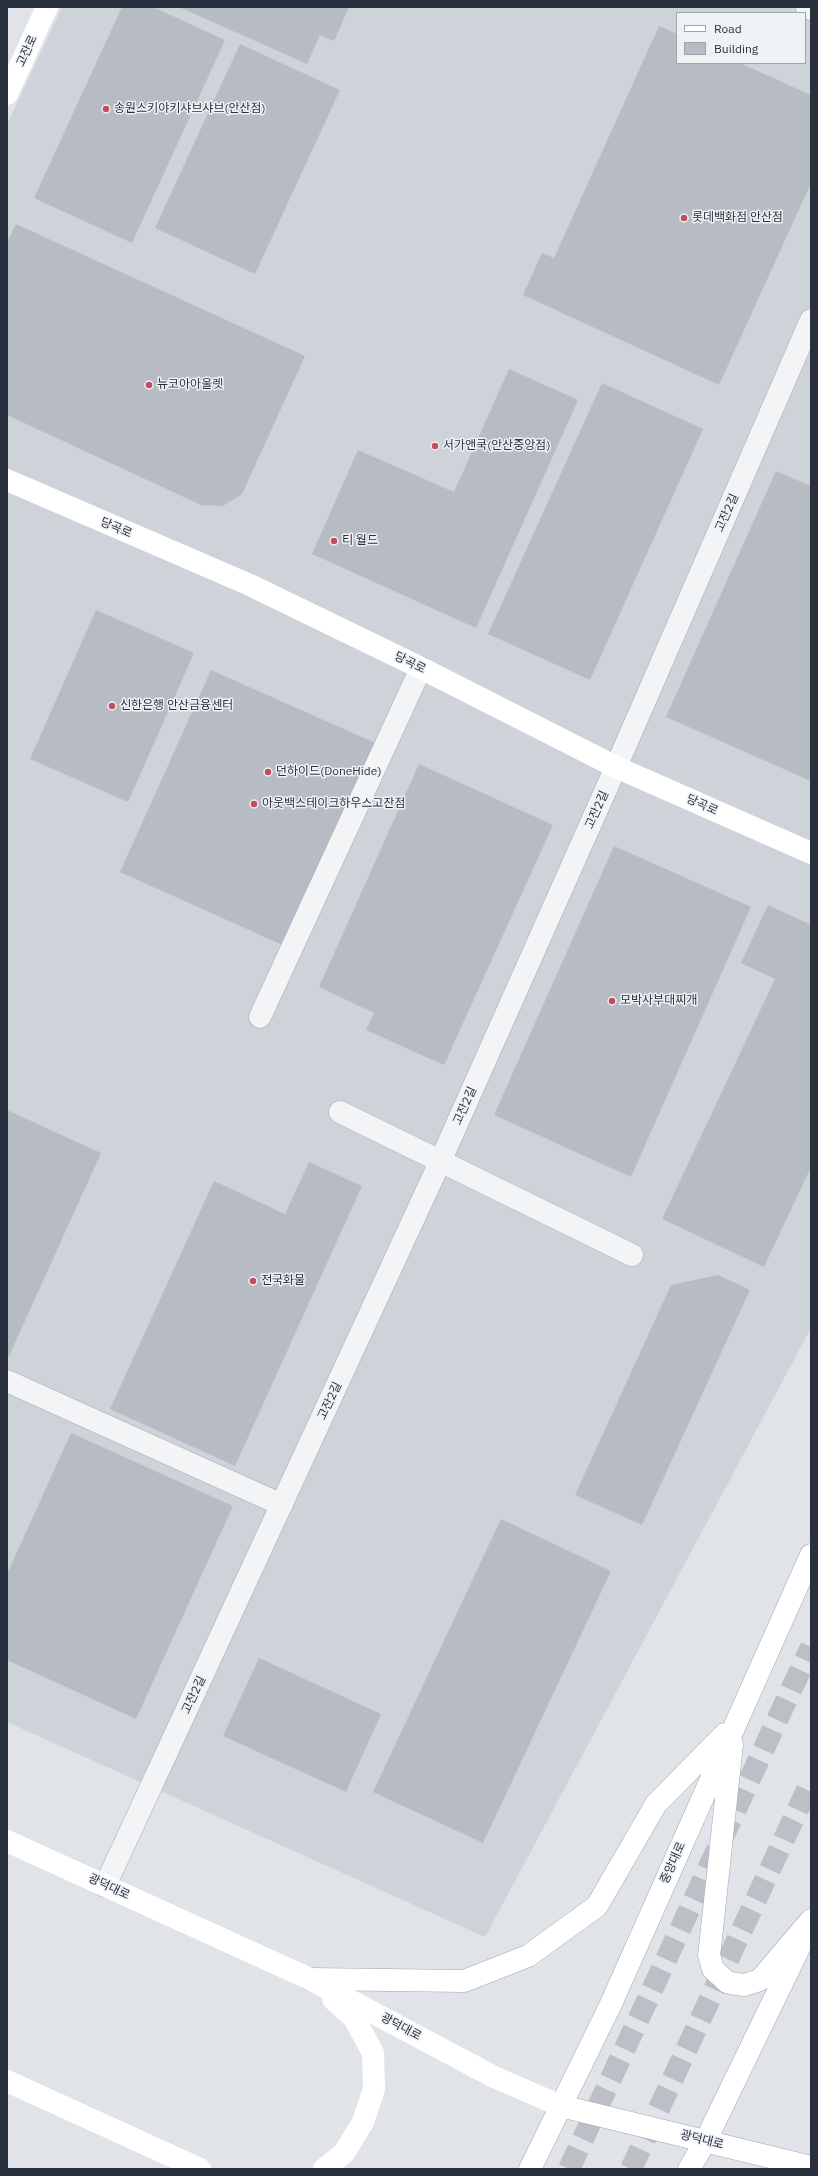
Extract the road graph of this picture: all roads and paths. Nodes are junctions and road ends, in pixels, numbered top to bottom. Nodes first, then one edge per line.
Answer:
1 (47, 7) edge
2 (807, 7) edge
3 (811, 9) edge
4 (7, 94) edge
5 (811, 320) edge
6 (7, 480) edge
7 (420, 668) junction
8 (616, 767) junction
9 (811, 853) edge
10 (260, 1017) dead end
11 (340, 1112) dead end
12 (440, 1162) junction
13 (632, 1255) dead end
14 (7, 1381) edge
15 (282, 1505) junction
16 (811, 1555) edge
17 (734, 1725) junction
18 (7, 1841) edge
19 (105, 1886) junction
20 (811, 1920) edge
21 (811, 1923) edge
22 (310, 1979) junction
23 (8, 2086) edge
24 (561, 2106) junction
25 (706, 2140) junction
26 (811, 2167) edge
27 (200, 2169) edge
28 (324, 2169) edge
29 (530, 2169) edge
30 (689, 2169) edge

1 - 4 main road, 고잔로
2 - 3 street
5 - 8 street, 고잔2길
6 - 7 main road, 당곡로
7 - 8 main road, 당곡로
7 - 10 street
8 - 9 main road, 당곡로
8 - 12 street, 고잔2길
11 - 12 street
12 - 13 street
12 - 15 street, 고잔2길
14 - 15 street
15 - 19 street, 고잔2길
16 - 17 main road, 중앙대로
17 - 20 main road
17 - 22 main road
17 - 24 main road, 중앙대로
18 - 19 main road, 광덕대로
19 - 22 main road, 광덕대로
21 - 25 main road
22 - 24 main road, 광덕대로
22 - 28 main road
23 - 27 main road
24 - 25 main road, 광덕대로
24 - 29 main road, 중앙대로
25 - 26 main road, 광덕대로
25 - 30 main road

